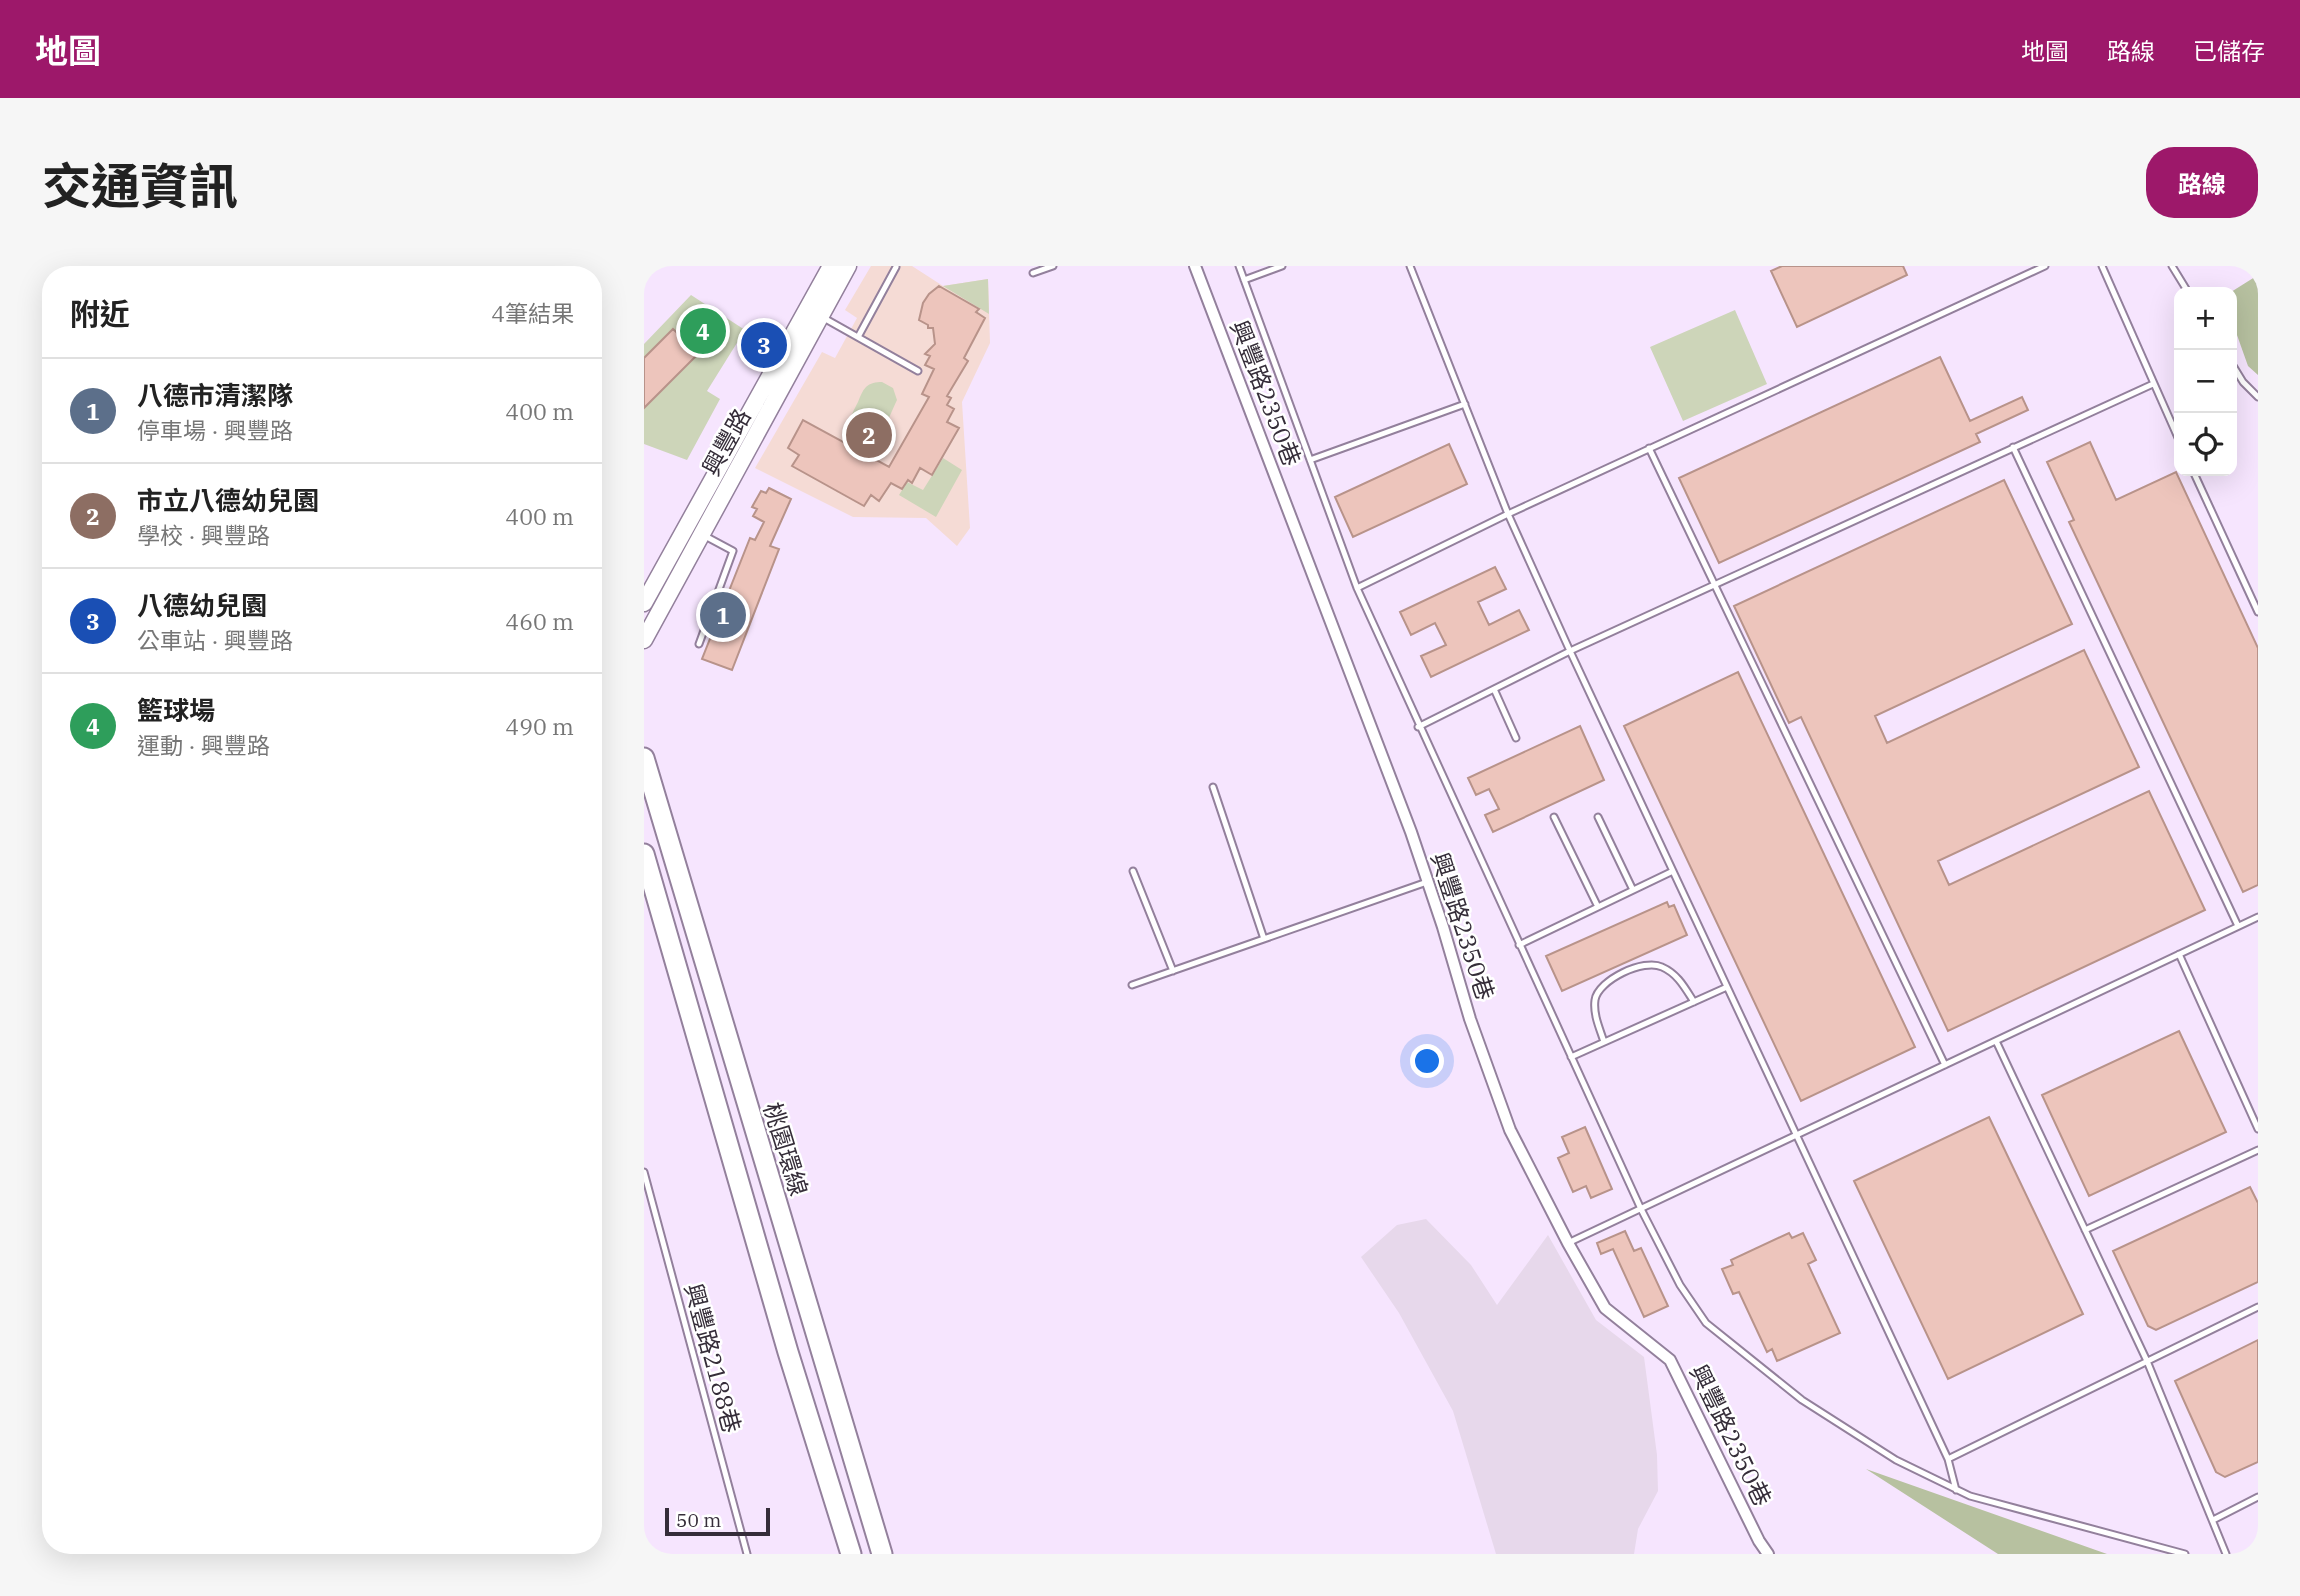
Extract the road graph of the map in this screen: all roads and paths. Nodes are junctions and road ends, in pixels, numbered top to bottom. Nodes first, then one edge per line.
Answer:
1 (831, 266) edge
2 (848, 266) edge
3 (1052, 266) edge
4 (1195, 266) edge
5 (1238, 266) edge
6 (1282, 266) edge
7 (1410, 266) edge
8 (2045, 266) edge
9 (2102, 266) edge
10 (2172, 266) edge
11 (895, 267) edge
12 (1033, 274) dead end
13 (1244, 280) junction
14 (2185, 287) edge
15 (814, 312) junction
16 (858, 337) junction
17 (918, 372) dead end
18 (2237, 372) edge
19 (2153, 384) junction
20 (2258, 397) edge
21 (1465, 404) junction
22 (2174, 429) edge
23 (2013, 447) junction
24 (1649, 448) junction
25 (1310, 460) junction
26 (2195, 476) edge
27 (1508, 514) junction
28 (687, 525) junction
29 (702, 534) junction
30 (1714, 584) junction
31 (1357, 589) junction
32 (644, 603) edge
33 (2258, 612) edge
34 (644, 640) edge
35 (699, 644) dead end
36 (1570, 651) junction
37 (1494, 689) junction
38 (1419, 727) junction
39 (1516, 738) dead end
40 (644, 758) edge
41 (1213, 787) dead end
42 (1554, 817) dead end
43 (1598, 817) dead end
44 (644, 854) edge
45 (1133, 871) dead end
46 (1673, 872) junction
47 (1427, 882) junction
48 (1633, 890) junction
49 (1598, 907) junction
50 (2258, 917) edge
51 (2238, 926) junction
52 (1264, 939) junction
53 (1519, 945) junction
54 (2179, 954) junction
55 (1173, 971) junction
56 (1132, 985) dead end
57 (1727, 988) junction
58 (1694, 1002) junction
59 (1996, 1041) junction
60 (1604, 1042) junction
61 (1571, 1057) junction
62 (1945, 1065) junction
63 (2258, 1129) edge
64 (1796, 1136) junction
65 (2258, 1150) edge
66 (644, 1172) edge
67 (1641, 1209) junction
68 (2085, 1230) junction
69 (1568, 1243) junction
70 (2258, 1307) edge
71 (2147, 1362) junction
72 (1948, 1459) junction
73 (1956, 1490) junction
74 (2258, 1497) edge
75 (2213, 1520) junction
76 (747, 1554) edge
77 (851, 1554) edge
78 (882, 1554) edge
79 (1768, 1554) edge
80 (2185, 1554) edge
81 (2227, 1554) edge

1 - 15 main road, 興豐路
2 - 15 main road, 興豐路
3 - 12 lane
4 - 47 street, 興豐路2350巷
5 - 13 lane
6 - 13 lane
7 - 21 lane
8 - 24 lane
9 - 19 lane
10 - 14 lane
11 - 16 lane
13 - 25 lane
15 - 16 lane
15 - 28 main road, 興豐路
15 - 29 main road, 興豐路
16 - 17 lane
18 - 20 lane
19 - 22 lane
19 - 23 lane
21 - 25 lane
21 - 27 lane
23 - 30 lane
23 - 51 lane
24 - 27 lane
24 - 30 lane
25 - 31 lane
26 - 33 lane
27 - 31 lane
27 - 36 lane
28 - 29 lane
28 - 32 main road, 興豐路
29 - 34 main road, 興豐路
29 - 35 lane
30 - 36 lane
30 - 62 lane
31 - 38 lane
36 - 37 lane
36 - 46 lane
37 - 38 lane
37 - 39 lane
38 - 53 lane
40 - 78 highway, 桃園環線
41 - 52 lane
42 - 49 lane
43 - 48 lane
44 - 77 highway
45 - 55 lane
46 - 48 lane
46 - 57 lane
47 - 52 lane
47 - 69 street, 興豐路2350巷
48 - 49 lane
49 - 53 lane
50 - 51 lane
51 - 54 lane
52 - 55 lane
53 - 61 lane
54 - 59 lane
54 - 63 lane
55 - 56 lane
57 - 58 lane
57 - 64 lane
58 - 60 lane
58 - 60 lane
59 - 62 lane
59 - 68 lane
60 - 61 lane
61 - 67 lane
62 - 64 lane
64 - 67 lane
64 - 72 lane
65 - 68 lane
66 - 76 lane, 興豐路2188巷
67 - 69 lane
67 - 73 lane
68 - 71 lane
69 - 79 street, 興豐路2350巷
70 - 71 lane
71 - 72 lane
71 - 75 lane
72 - 73 lane
73 - 80 lane
74 - 75 lane
75 - 81 lane

